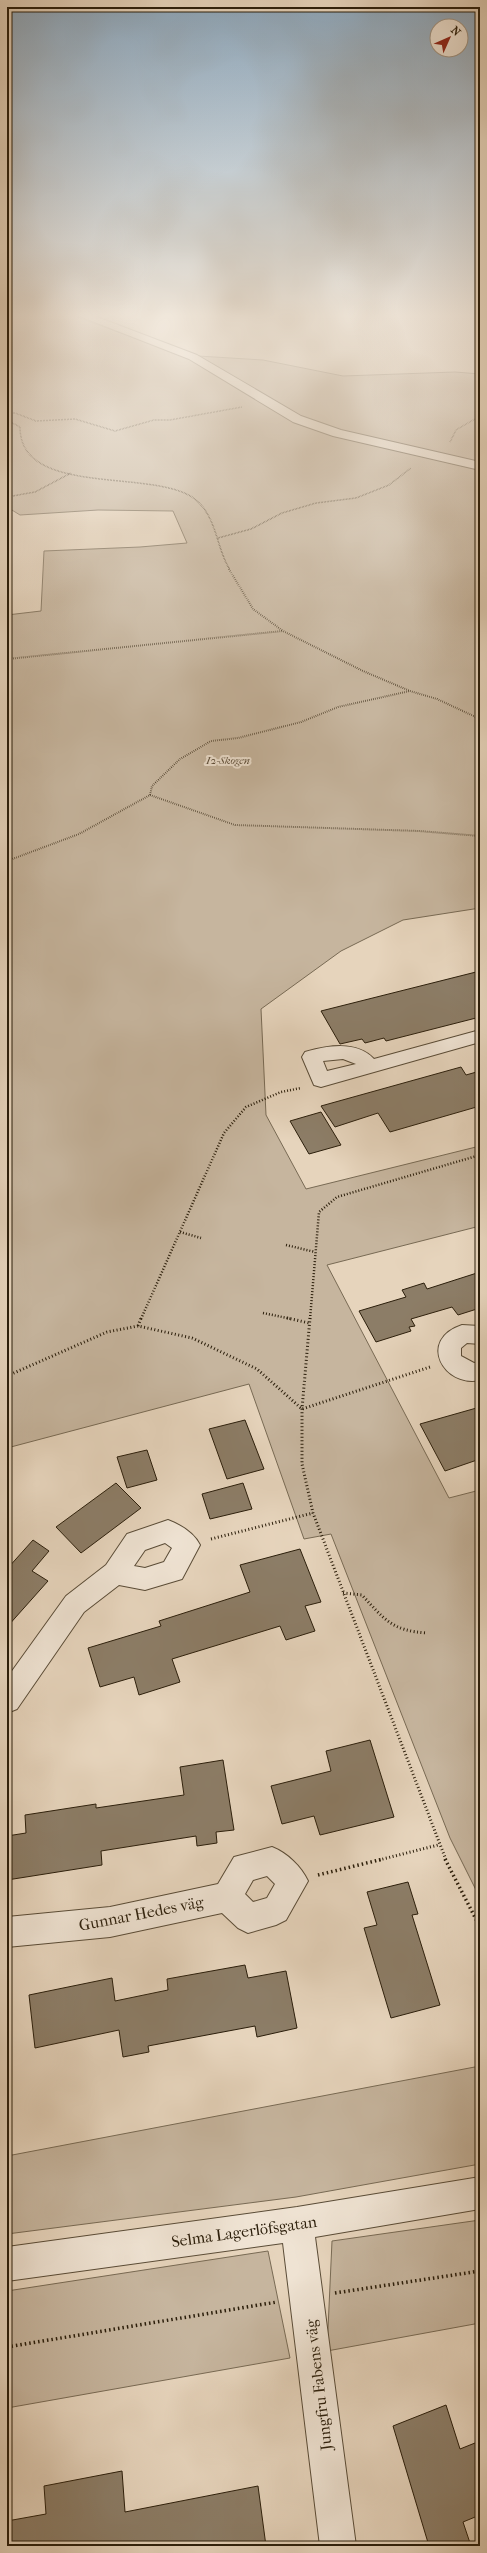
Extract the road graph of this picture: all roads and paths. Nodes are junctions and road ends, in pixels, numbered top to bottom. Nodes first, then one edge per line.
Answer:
1 (20, 433) edge
2 (338, 433) edge
3 (454, 433) edge
4 (428, 456) junction
5 (480, 466) edge
6 (72, 473) junction
7 (7, 497) edge
8 (218, 538) junction
9 (283, 631) junction
10 (7, 659) edge
11 (410, 691) junction
12 (480, 719) edge
13 (150, 795) junction
14 (480, 836) edge
15 (7, 861) edge
16 (480, 1036) edge
17 (321, 1080) joint
18 (480, 1155) edge
19 (180, 1232) junction
20 (201, 1238) dead end
21 (286, 1245) dead end
22 (315, 1252) junction
23 (263, 1313) dead end
24 (309, 1323) junction
25 (138, 1326) junction
26 (480, 1335) edge
27 (450, 1360) junction
28 (480, 1371) edge
29 (7, 1376) edge
30 (302, 1409) junction
31 (313, 1513) junction
32 (187, 1545) junction
33 (115, 1573) junction
34 (343, 1593) junction
35 (427, 1633) dead end
36 (7, 1700) edge
37 (438, 1845) junction
38 (293, 1881) junction
39 (226, 1897) junction
40 (480, 1927) edge
41 (7, 1932) edge
42 (480, 2193) edge
43 (297, 2224) junction
44 (7, 2264) edge
45 (480, 2271) edge
46 (307, 2297) junction
47 (7, 2347) edge
48 (338, 2546) edge

1 - 6 path
2 - 4 street
3 - 4 path
4 - 5 street
4 - 8 path
6 - 7 path
6 - 8 path
8 - 9 path
9 - 10 path
9 - 11 path
11 - 12 path
11 - 13 path
13 - 14 path
13 - 15 path
16 - 17 street
17 - 19 path
18 - 22 path
19 - 20 path
19 - 25 path
21 - 22 path
22 - 24 path
23 - 24 path
24 - 30 path
25 - 29 path
25 - 30 path
26 - 27 street
27 - 28 street
27 - 30 path
30 - 31 path
31 - 32 path
31 - 34 path
32 - 33 street
32 - 33 street
33 - 36 street
34 - 35 path
34 - 37 path
37 - 38 path
37 - 40 path
38 - 39 street
38 - 39 street
39 - 41 street, Gunnar Hedes väg
42 - 43 street, Selma Lagerlöfsgatan
43 - 44 street, Selma Lagerlöfsgatan
43 - 46 street, Jungfru Fabens väg
45 - 46 path
46 - 47 path
46 - 48 street, Jungfru Fabens väg

